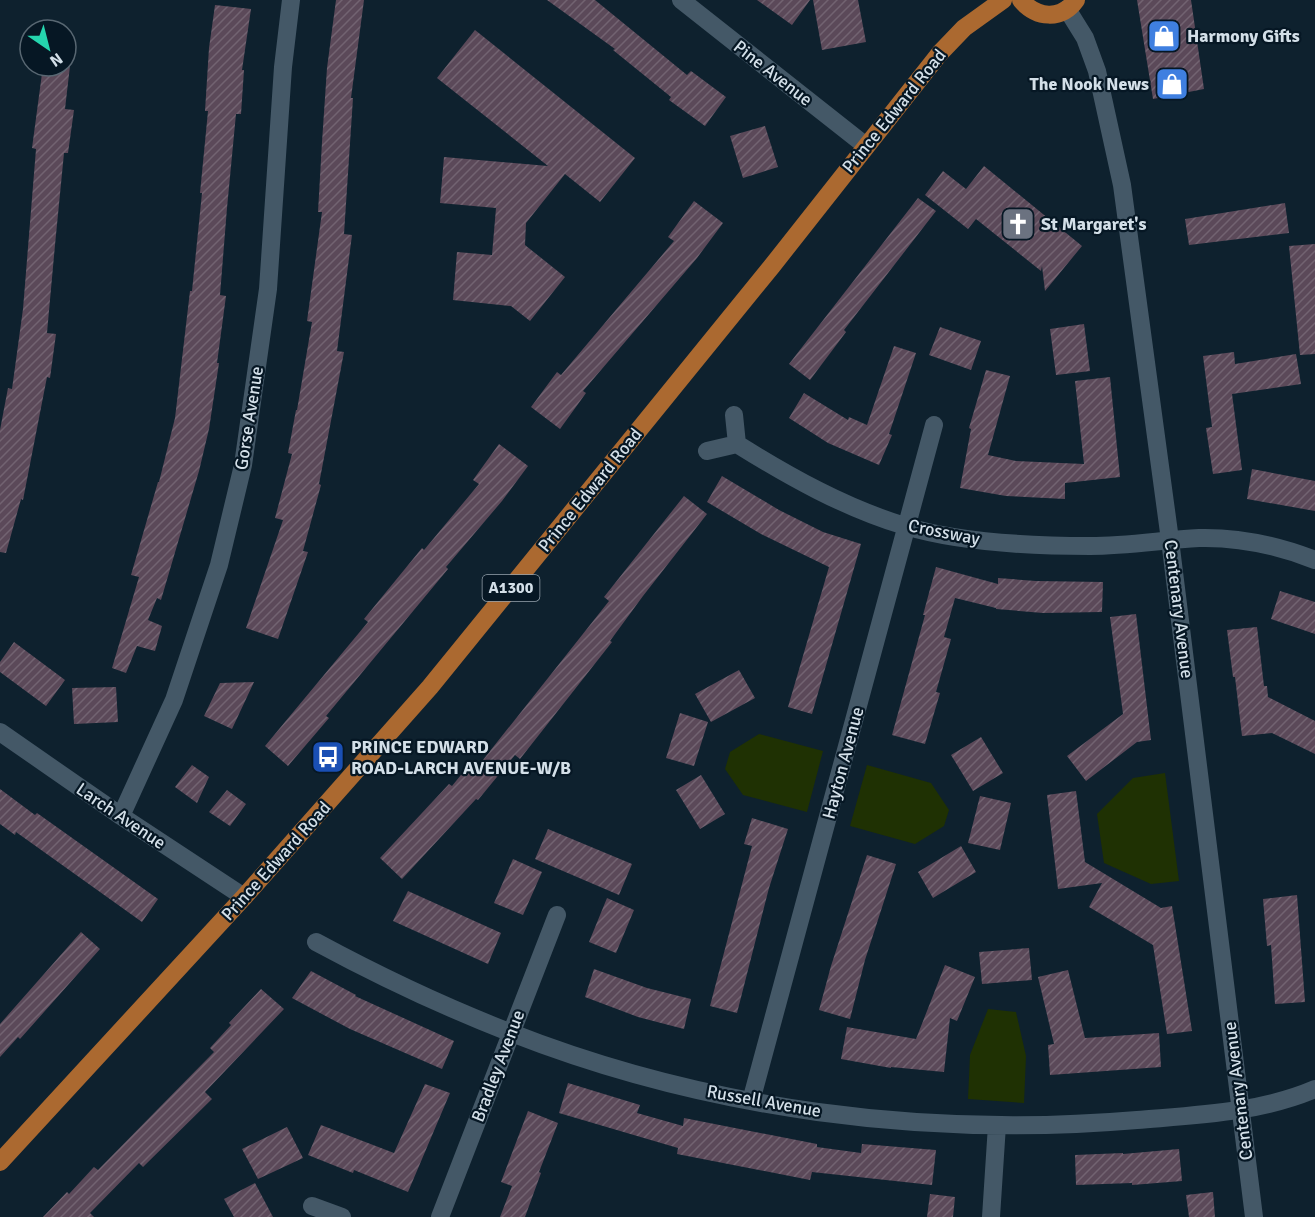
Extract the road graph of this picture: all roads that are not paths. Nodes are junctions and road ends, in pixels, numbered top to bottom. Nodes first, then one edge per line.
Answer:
1 (291, 0) edge
2 (681, 0) edge
3 (1003, 0) edge
4 (1020, 0) edge
5 (1071, 5) edge
6 (866, 146) junction
7 (734, 416) dead end
8 (934, 426) dead end
9 (737, 444) junction
10 (707, 451) dead end
11 (907, 526) junction
12 (1170, 540) junction
13 (1315, 560) edge
14 (0, 732) edge
15 (121, 816) junction
16 (244, 897) junction
17 (556, 915) dead end
18 (316, 942) dead end
19 (510, 1033) junction
20 (1315, 1089) edge
21 (751, 1101) junction
22 (1241, 1109) junction
23 (997, 1125) junction
24 (0, 1162) edge
25 (312, 1206) dead end
26 (342, 1217) edge
27 (440, 1217) edge
28 (991, 1217) edge
29 (1254, 1217) edge

1 - 15 street, Gorse Avenue
2 - 6 street, Pine Avenue
3 - 6 main road, Prince Edward Road / A1300
4 - 5 main road
5 - 12 street, Centenary Avenue
6 - 16 main road, Prince Edward Road / A1300
7 - 9 street
8 - 11 street, Hayton Avenue
9 - 10 street
9 - 11 street, Crossway
11 - 12 street, Crossway
11 - 21 street, Hayton Avenue
12 - 13 street, Crossway
12 - 22 street, Centenary Avenue
14 - 15 street, Larch Avenue
15 - 16 street, Larch Avenue
16 - 24 main road, Prince Edward Road / A1300
17 - 19 street, Bradley Avenue
18 - 19 street, Russell Avenue
19 - 21 street, Russell Avenue
19 - 27 street, Bradley Avenue
20 - 22 street, Russell Avenue
21 - 23 street, Russell Avenue
22 - 23 street, Russell Avenue
22 - 29 street, Centenary Avenue
23 - 28 street
25 - 26 street

